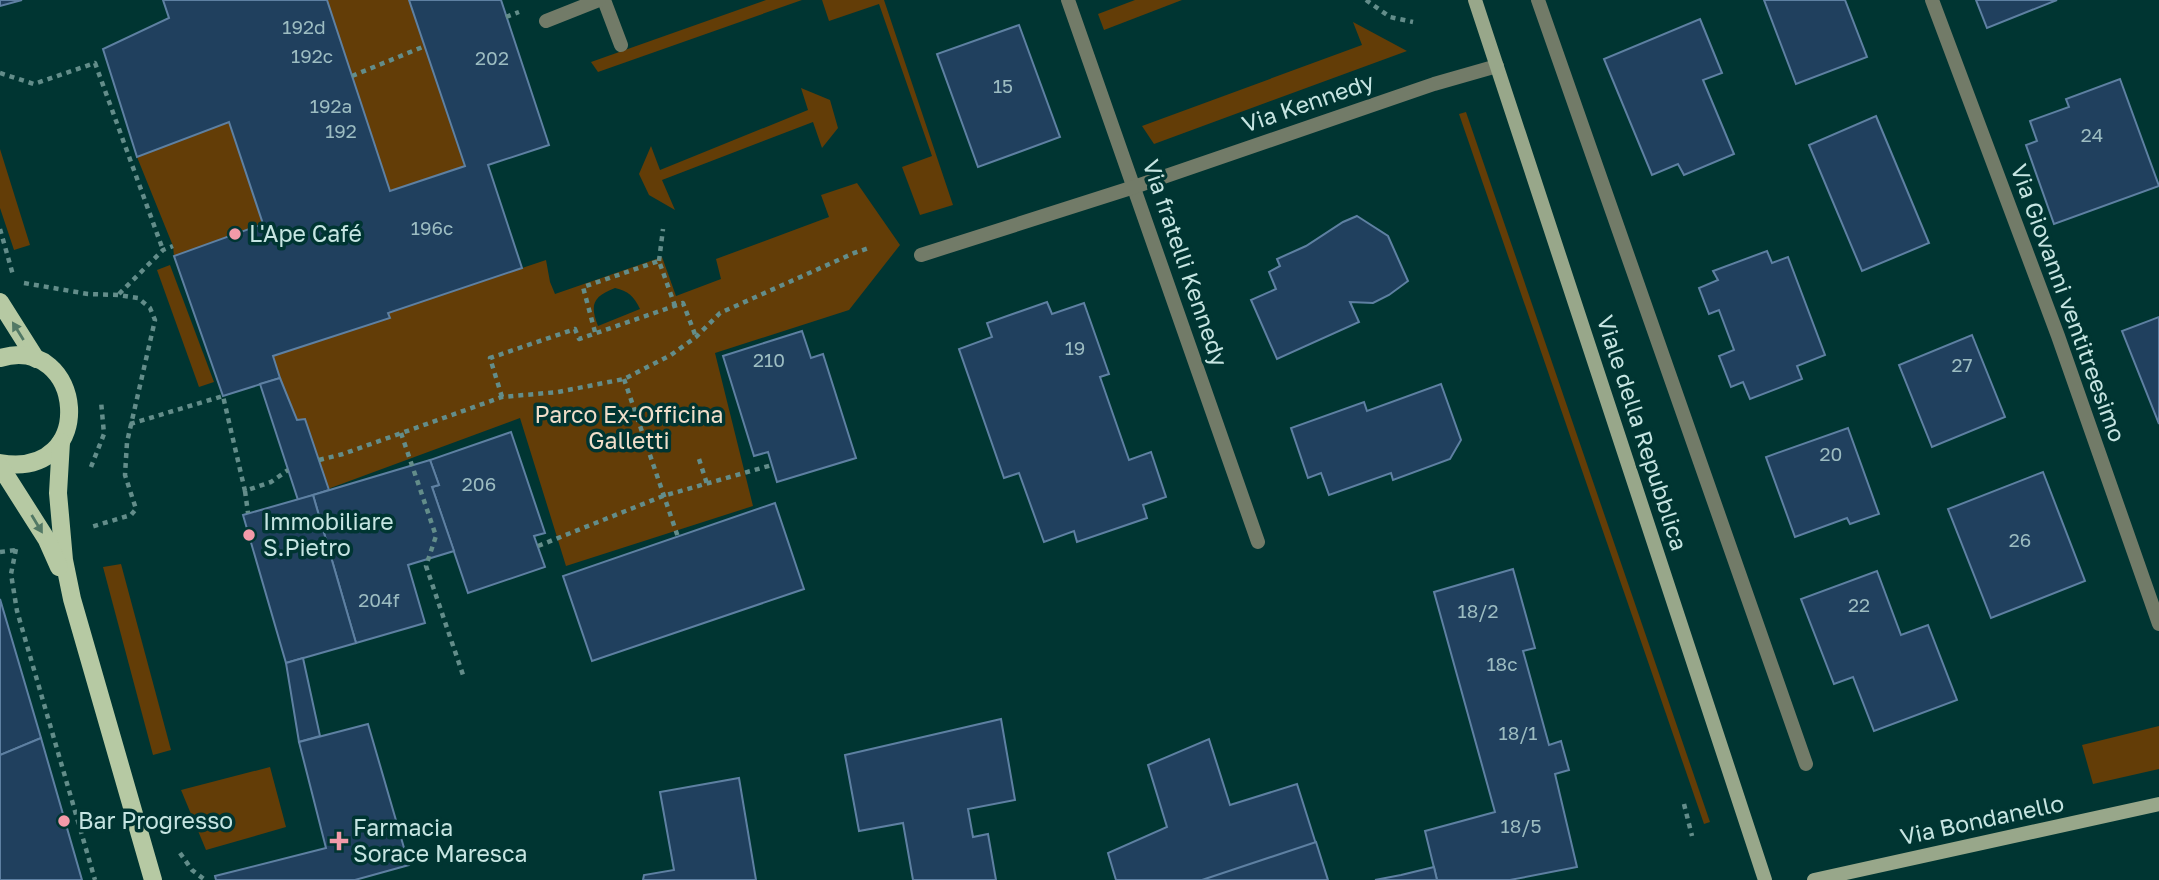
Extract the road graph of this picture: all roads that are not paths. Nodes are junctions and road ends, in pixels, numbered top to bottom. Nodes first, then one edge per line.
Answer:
1 (599, 0) edge
2 (604, 0) edge
3 (1068, 0) edge
4 (1475, 0) edge
5 (1538, 0) edge
6 (1932, 0) edge
7 (546, 21) dead end
8 (621, 45) dead end
9 (1497, 66) junction
10 (1134, 187) junction
11 (921, 255) dead end
12 (0, 302) edge
13 (0, 358) edge
14 (36, 359) junction
15 (61, 442) junction
16 (0, 465) edge
17 (1258, 542) dead end
18 (72, 599) junction
19 (2159, 624) edge
20 (1806, 764) dead end
21 (2159, 804) edge
22 (153, 880) edge
23 (1765, 880) edge
24 (1814, 880) edge

1 - 7 street
2 - 8 street
3 - 10 street, Via fratelli Kennedy
4 - 9 street, Viale della Repubblica
5 - 20 street, Viale della Repubblica
6 - 19 street, Via Giovanni ventitreesimo
9 - 10 street, Via Kennedy
9 - 23 street, Viale della Repubblica
10 - 11 street, Via Kennedy
10 - 17 street, Via fratelli Kennedy
14 -> 12 main road
13 - 14 main road
14 - 15 main road
15 - 16 main road
15 - 18 main road
16 -> 18 main road
18 - 22 main road
21 - 24 street, Via Bondanello

